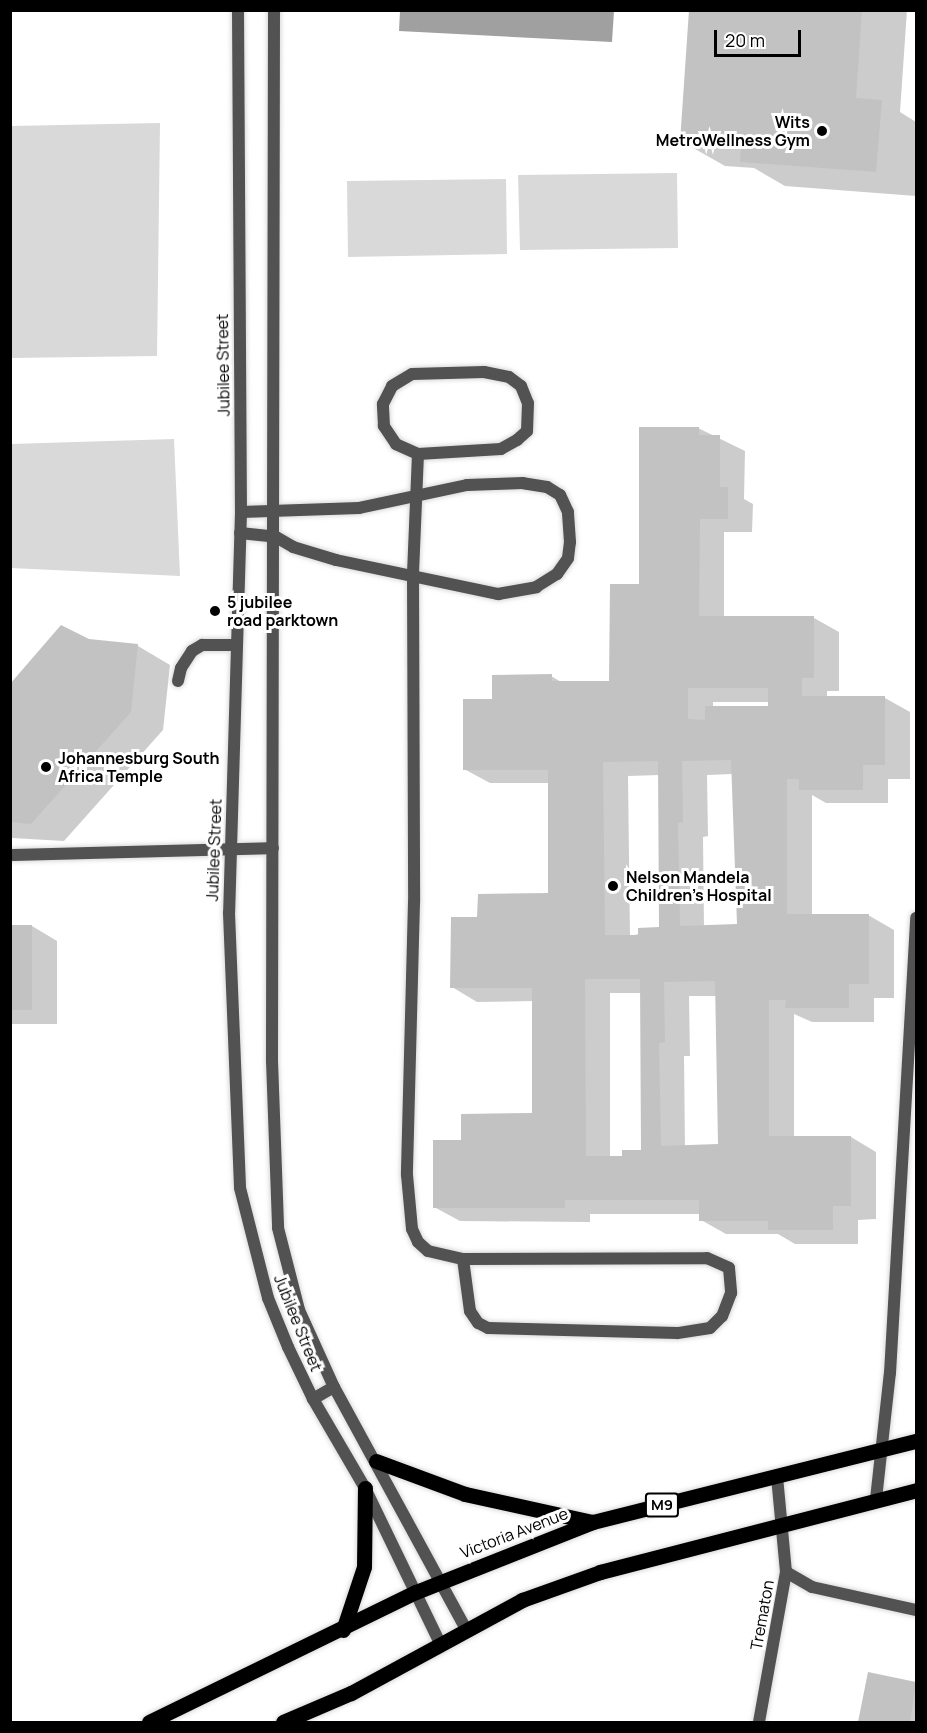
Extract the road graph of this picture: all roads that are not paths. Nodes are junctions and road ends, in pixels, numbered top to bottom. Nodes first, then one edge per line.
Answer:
1 (238, 10) edge
2 (274, 10) edge
3 (418, 454) junction
4 (417, 497) junction
5 (276, 508) junction
6 (241, 512) junction
7 (240, 533) junction
8 (276, 537) junction
9 (413, 574) junction
10 (237, 645) junction
11 (178, 681) dead end
12 (273, 848) junction
13 (231, 850) junction
14 (10, 855) edge
15 (916, 918) edge
16 (463, 1259) junction
17 (334, 1387) junction
18 (313, 1399) junction
19 (916, 1441) edge
20 (880, 1450) junction
21 (376, 1461) junction
22 (777, 1477) junction
23 (365, 1488) junction
24 (916, 1490) edge
25 (876, 1499) junction
26 (593, 1522) junction
27 (779, 1525) junction
28 (786, 1572) junction
29 (439, 1582) junction
30 (416, 1592) junction
31 (916, 1610) edge
32 (343, 1630) junction
33 (467, 1631) junction
34 (441, 1645) junction
35 (148, 1722) edge
36 (283, 1722) edge
37 (759, 1722) edge

1 - 6 street, Jubilee Street
2 - 5 street, Jubilee Street
3 - 3 street
3 - 4 street
4 - 5 street
4 - 9 street
4 - 9 street
5 - 6 street
5 - 8 street, Jubilee Street
6 - 7 street, Jubilee Street
7 - 8 street
7 - 10 street, Jubilee Street
8 - 9 street
8 - 12 street, Jubilee Street
9 - 16 street
10 - 11 street
10 - 13 street, Jubilee Street
12 - 13 street
12 - 17 street, Jubilee Street
13 - 14 street
13 - 18 street, Jubilee Street
15 - 20 street
16 - 16 street
17 - 18 street
17 - 21 street, Jubilee Street
18 - 23 street, Jubilee Street
19 - 20 main road, Victoria Avenue / M9
20 - 22 main road, Victoria Avenue / M9
20 - 25 street
21 - 26 main road
21 - 29 street, Jubilee Street
22 - 26 main road, Victoria Avenue / M9
22 - 27 street, Trematon
23 - 30 street, Jubilee Street
23 - 32 main road
24 - 25 main road
25 - 27 main road
26 - 29 main road, Victoria Avenue / M9
27 - 28 street, Trematon
27 - 33 main road
28 - 31 street
28 - 37 street, Trematon
29 - 30 main road, Victoria Avenue / M9
29 - 33 street, Jubilee Street
30 - 32 main road, Victoria Avenue / M9
30 - 34 street, Jubilee Street
32 - 35 main road, Victoria Avenue / M9
33 - 34 main road
34 - 36 main road

